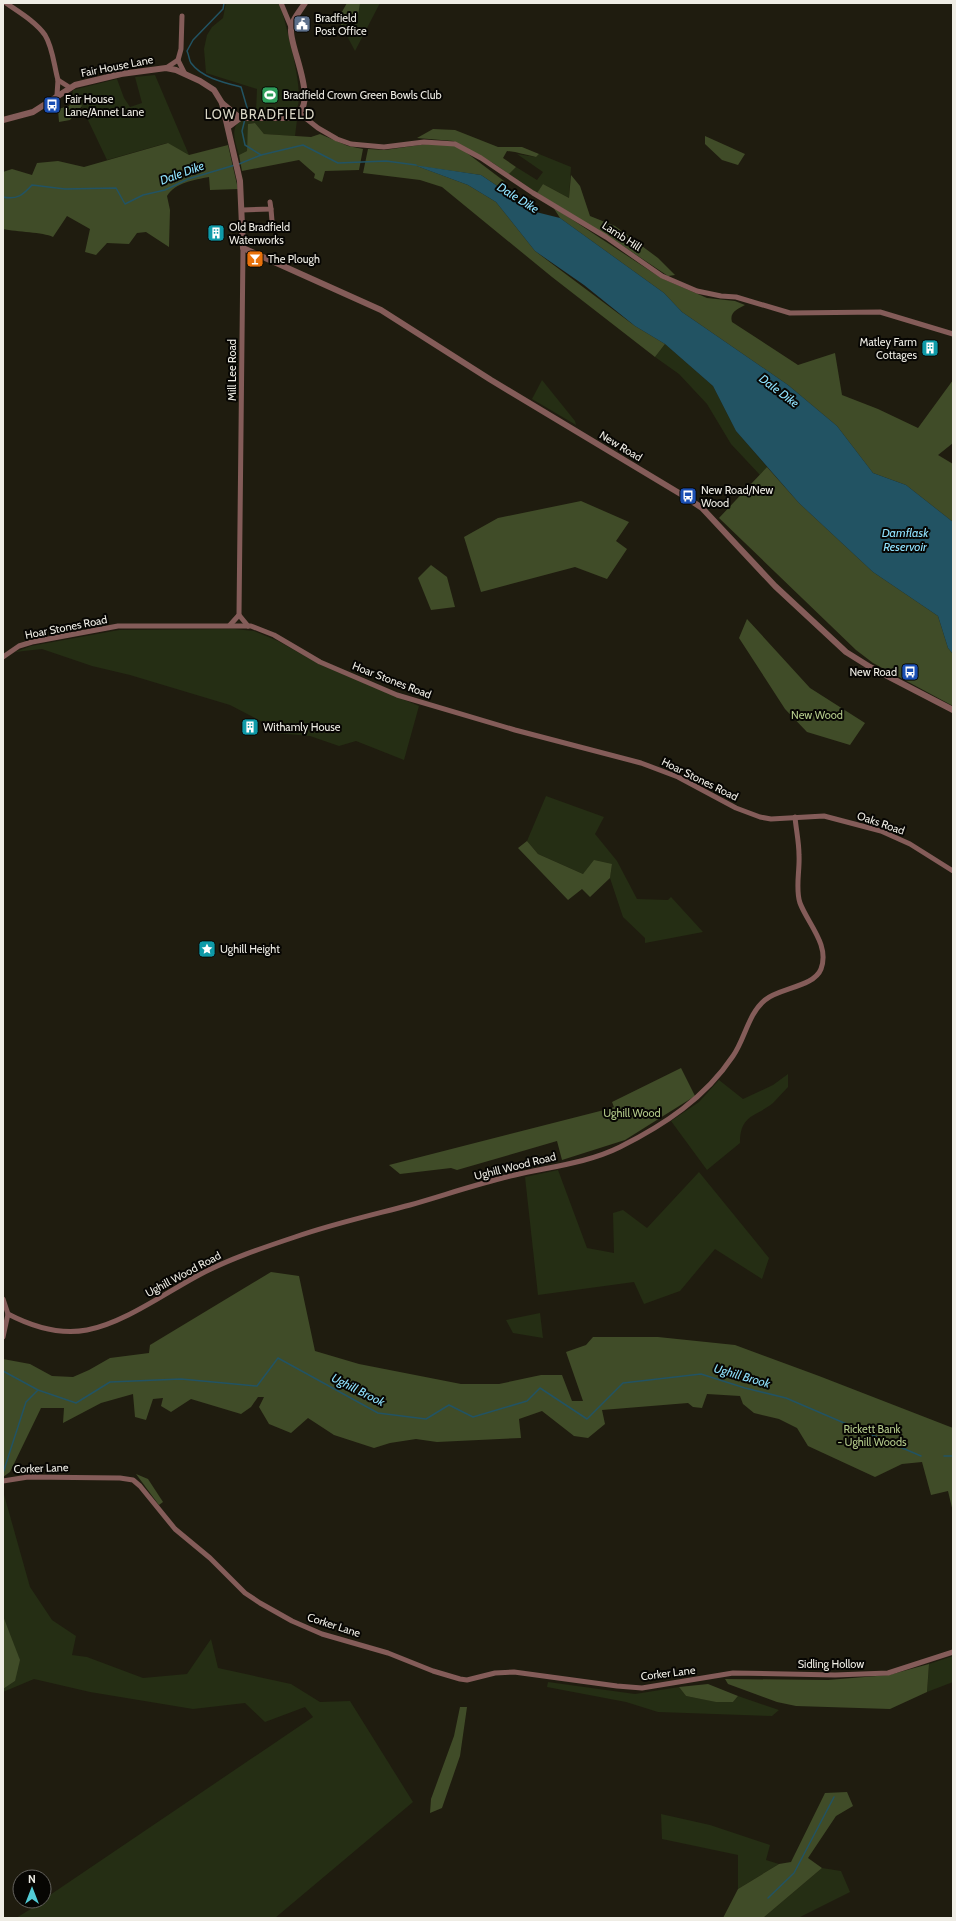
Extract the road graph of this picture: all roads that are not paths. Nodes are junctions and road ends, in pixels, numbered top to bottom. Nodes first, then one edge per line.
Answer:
1 (6, 3) edge
2 (281, 3) edge
3 (305, 3) edge
4 (182, 16) dead end
5 (291, 27) junction
6 (178, 60) junction
7 (166, 68) junction
8 (185, 74) junction
9 (58, 80) junction
10 (69, 87) junction
11 (55, 96) junction
12 (222, 103) junction
13 (299, 113) junction
14 (240, 118) junction
15 (3, 120) edge
16 (228, 127) junction
17 (270, 202) dead end
18 (271, 208) junction
19 (242, 210) junction
20 (272, 221) dead end
21 (243, 248) junction
22 (953, 334) edge
23 (239, 615) junction
24 (230, 625) junction
25 (248, 626) junction
26 (3, 657) edge
27 (953, 710) edge
28 (795, 817) junction
29 (953, 871) edge
30 (3, 1299) edge
31 (8, 1314) junction
32 (3, 1337) edge
33 (3, 1481) edge
34 (953, 1652) edge
35 (707, 1678) joint

1 - 9 street
2 - 5 street
3 - 5 street
4 - 6 street
5 - 13 street
6 - 7 street
6 - 8 street
7 - 8 street, Fair House Lane
7 - 10 street, Fair House Lane
8 - 12 street, Fair House Lane
9 - 10 street
9 - 11 street
10 - 11 street, Fair House Lane
11 - 15 street, Fair House Lane
12 - 14 street
12 - 16 street, Fair House Lane
13 - 14 street
13 - 22 street, Lamb Hill
14 - 16 street
16 - 19 street, Mill Lee Road
17 - 18 street
18 - 19 street
18 - 20 street
19 - 21 street, Mill Lee Road
21 - 23 street, Mill Lee Road
21 - 27 street, New Road
23 - 24 street
23 - 25 street
24 - 25 street, Hoar Stones Road
24 - 26 street, Hoar Stones Road
25 - 28 street, Hoar Stones Road
28 - 29 street, Oaks Road
28 - 31 street, Ughill Wood Road
30 - 31 street
31 - 32 street
33 - 35 street, Corker Lane
34 - 35 street, Sidling Hollow

